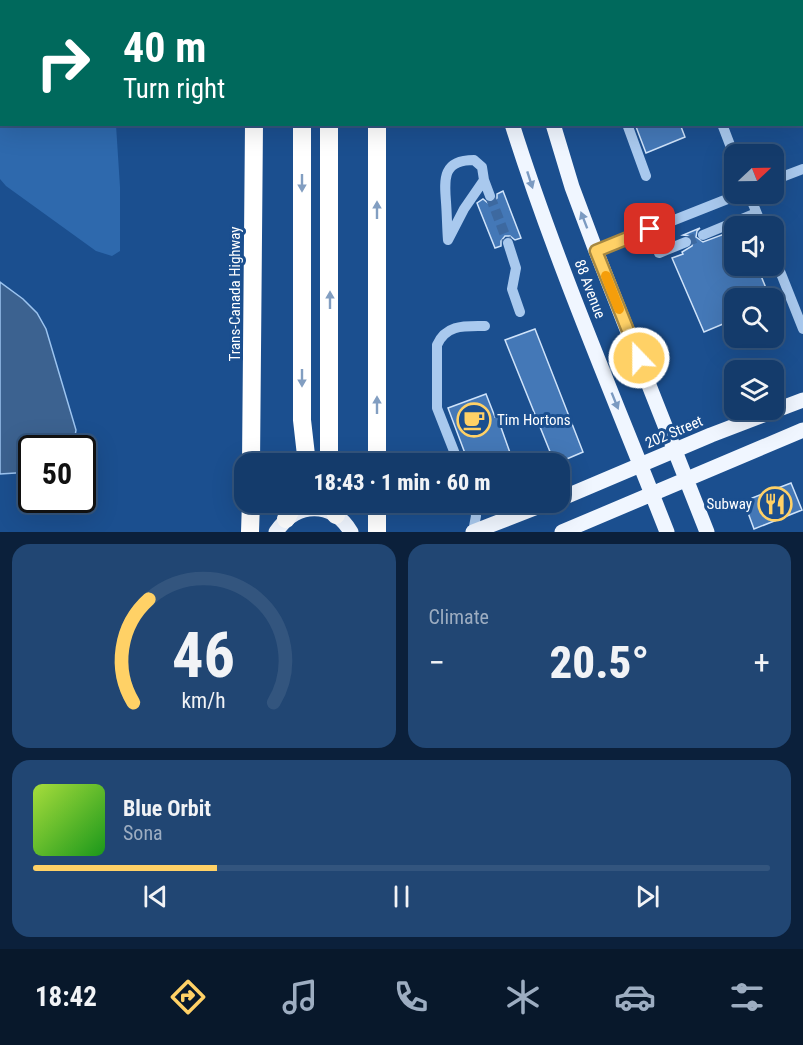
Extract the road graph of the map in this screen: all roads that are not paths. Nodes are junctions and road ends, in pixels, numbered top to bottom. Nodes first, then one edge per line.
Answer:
1 (252, 126) edge
2 (302, 126) edge
3 (329, 126) edge
4 (377, 126) edge
5 (513, 126) edge
6 (554, 126) edge
7 (628, 126) edge
8 (723, 126) edge
9 (730, 144) edge
10 (803, 169) edge
11 (646, 176) dead end
12 (784, 176) edge
13 (484, 180) junction
14 (490, 196) tunnel mouth
15 (724, 200) edge
16 (753, 204) edge
17 (756, 213) junction
18 (757, 216) edge
19 (703, 235) tunnel mouth
20 (686, 242) tunnel mouth
21 (508, 243) tunnel mouth
22 (596, 251) junction
23 (659, 253) dead end
24 (782, 276) edge
25 (520, 312) dead end
26 (484, 326) dead end
27 (803, 329) edge
28 (803, 400) edge
29 (803, 430) edge
30 (675, 450) junction
31 (251, 453) edge
32 (306, 453) edge
33 (329, 453) edge
34 (377, 453) edge
35 (455, 453) edge
36 (640, 465) junction
37 (686, 479) junction
38 (652, 494) junction
39 (570, 495) edge
40 (250, 513) edge
41 (288, 513) edge
42 (297, 513) edge
43 (338, 513) edge
44 (377, 513) edge
45 (476, 513) edge
46 (522, 513) edge
47 (278, 528) edge
48 (250, 532) edge
49 (351, 532) edge
50 (377, 532) edge
51 (473, 532) edge
52 (562, 532) edge
53 (667, 532) edge
54 (707, 532) edge

1 - 31 highway, Trans-Canada Highway
2 -> 32 highway
33 -> 3 highway
34 -> 4 highway
5 -> 36 main road, 88 Avenue
22 -> 6 main road, 88 Avenue
7 - 11 lane
8 - 9 lane
10 - 12 lane
13 - 13 lane
13 - 14 lane
15 - 22 lane
16 - 17 lane
17 - 18 lane
17 - 19 lane
20 - 23 lane
21 - 25 lane
22 - 30 main road, 88 Avenue
24 - 27 lane
26 - 35 lane
28 - 30 main road, 202 Street
29 - 37 main road
30 - 36 main road, 202 Street
30 - 37 main road, 88 Avenue
36 - 38 main road, 88 Avenue
36 - 39 main road, 202 Street
37 - 38 main road
37 - 54 main road, 88 Avenue
38 - 52 main road
38 - 53 main road, 88 Avenue
40 - 48 highway
41 - 47 highway
42 - 47 main road
43 - 49 main road
44 - 50 highway
45 - 51 lane
46 - 51 main road

